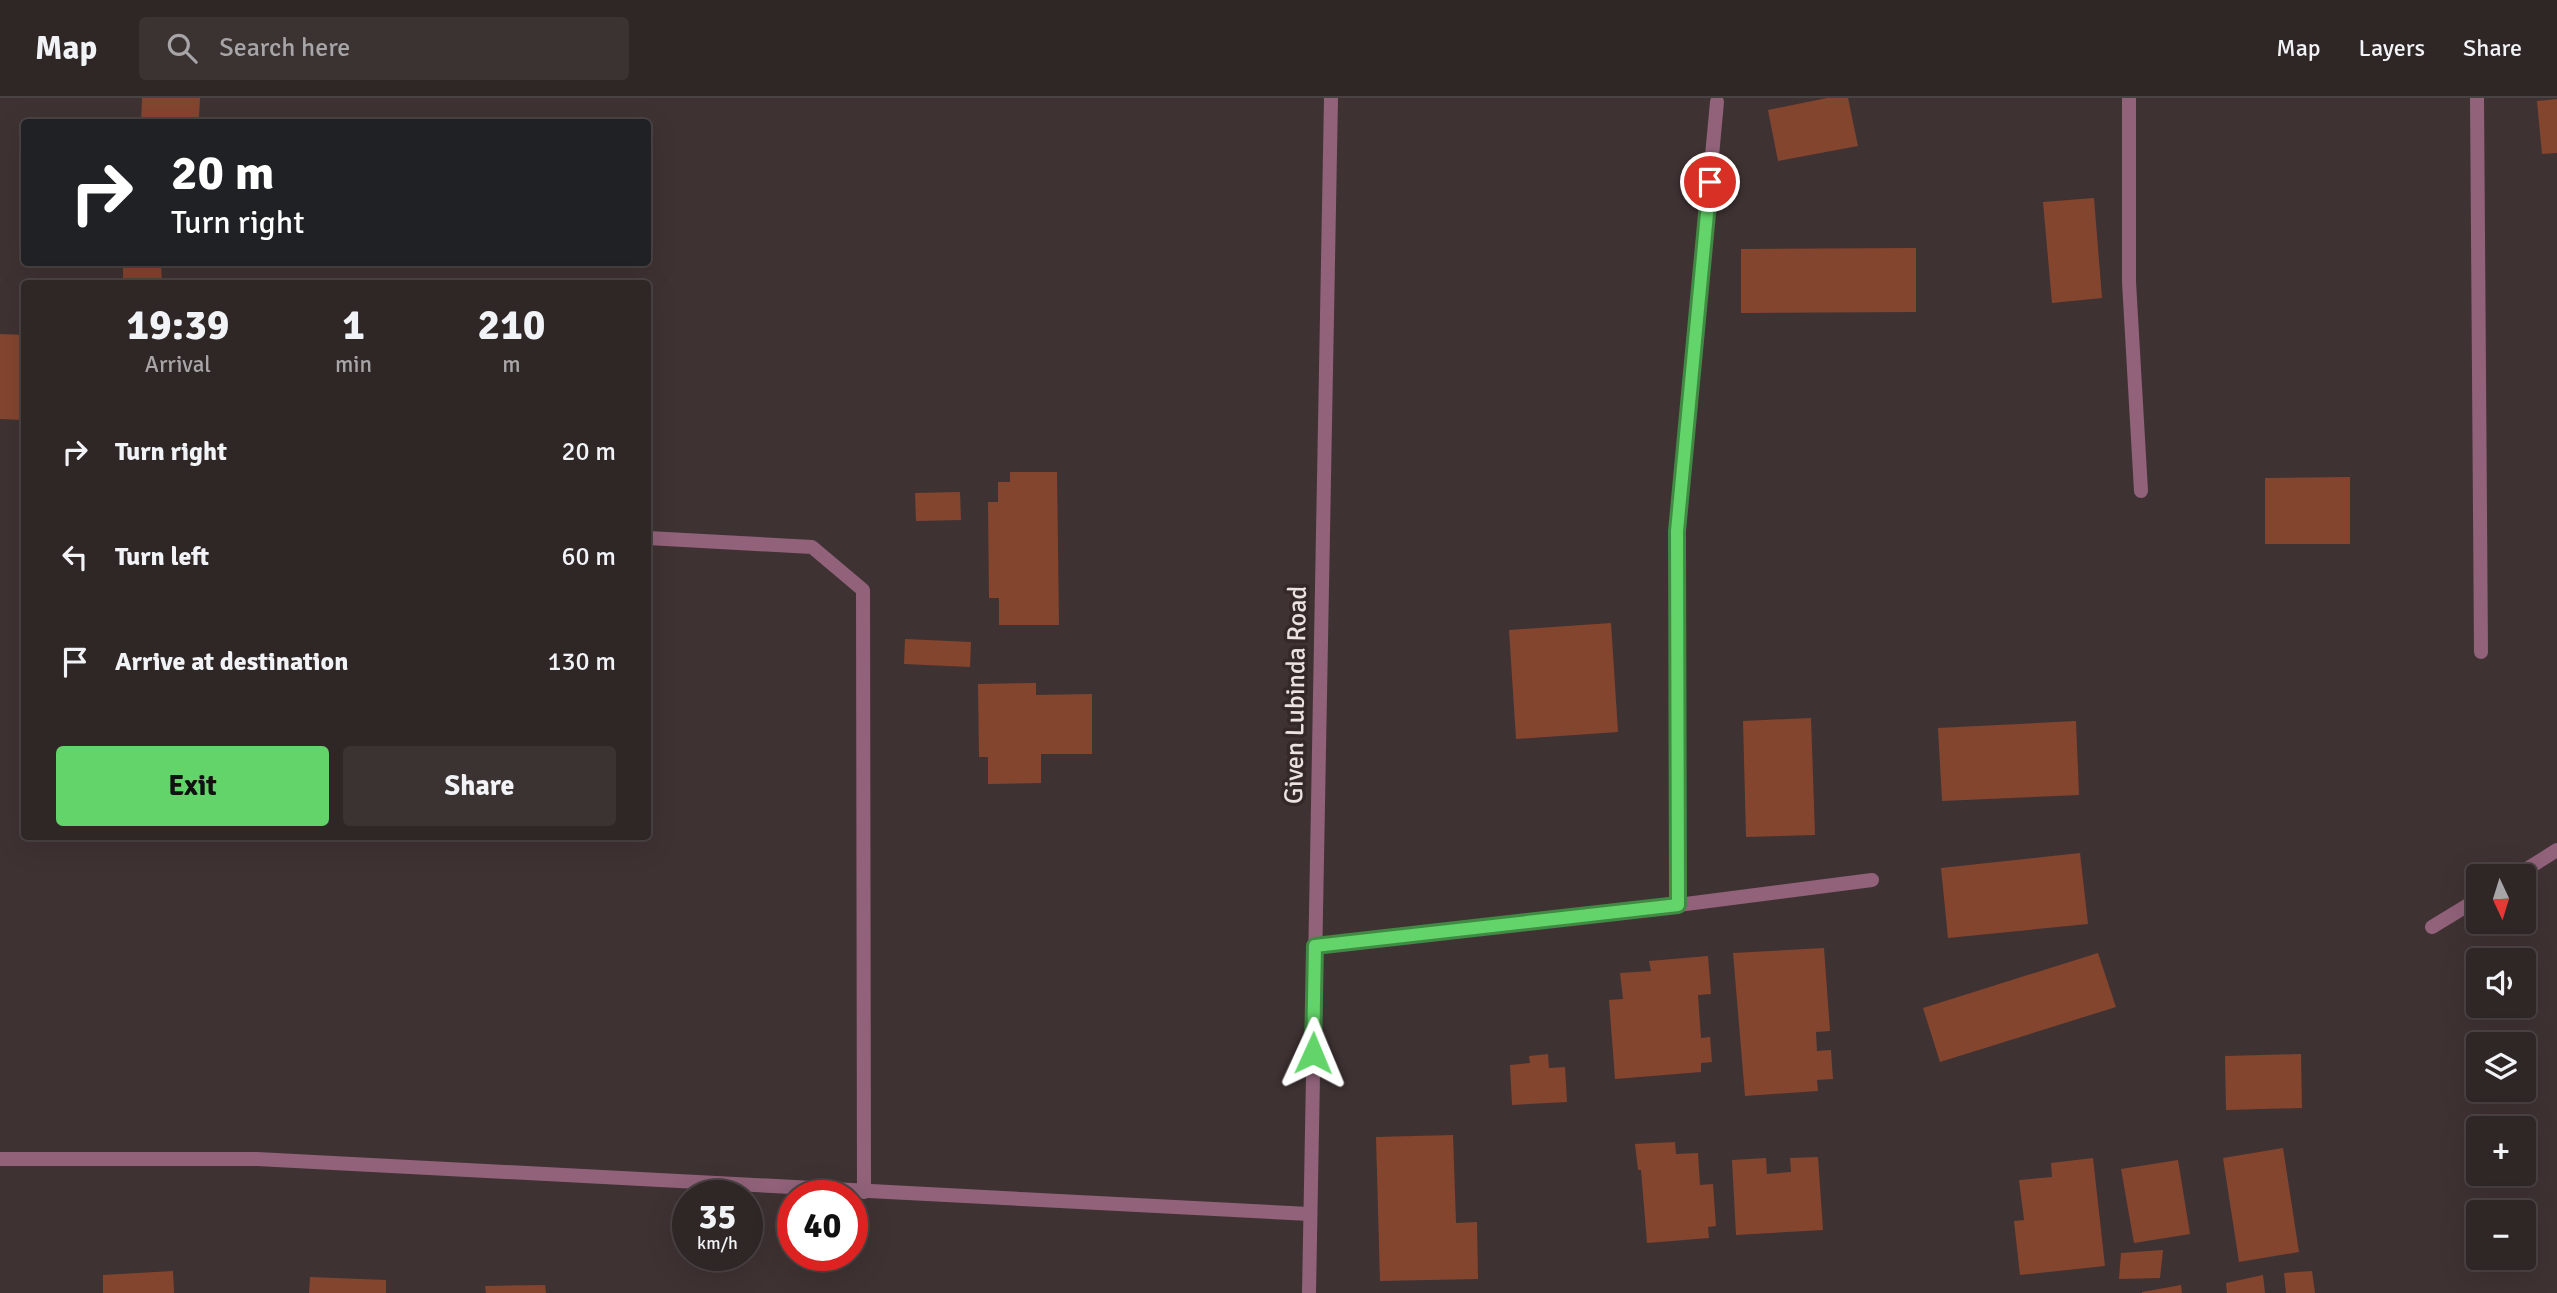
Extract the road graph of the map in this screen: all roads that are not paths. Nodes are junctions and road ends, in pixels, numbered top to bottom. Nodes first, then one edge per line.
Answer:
1 (1331, 98) edge
2 (2129, 98) edge
3 (2477, 98) edge
4 (1717, 102) dead end
5 (2141, 491) dead end
6 (651, 538) edge
7 (2482, 652) dead end
8 (2557, 850) edge
9 (2535, 864) edge
10 (1872, 880) dead end
11 (1678, 905) junction
12 (2466, 906) edge
13 (2432, 927) dead end
14 (1315, 946) junction
15 (0, 1159) edge
16 (864, 1180) edge
17 (777, 1187) edge
18 (868, 1192) edge
19 (1310, 1214) junction
20 (1309, 1293) edge

1 - 14 street, Given Lubinda Road
2 - 5 street
3 - 7 street
4 - 11 street
6 - 16 street
8 - 9 street
10 - 11 street
11 - 14 street
12 - 13 street
14 - 19 street, Given Lubinda Road
15 - 17 street
18 - 19 street
19 - 20 street, Given Lubinda Road

